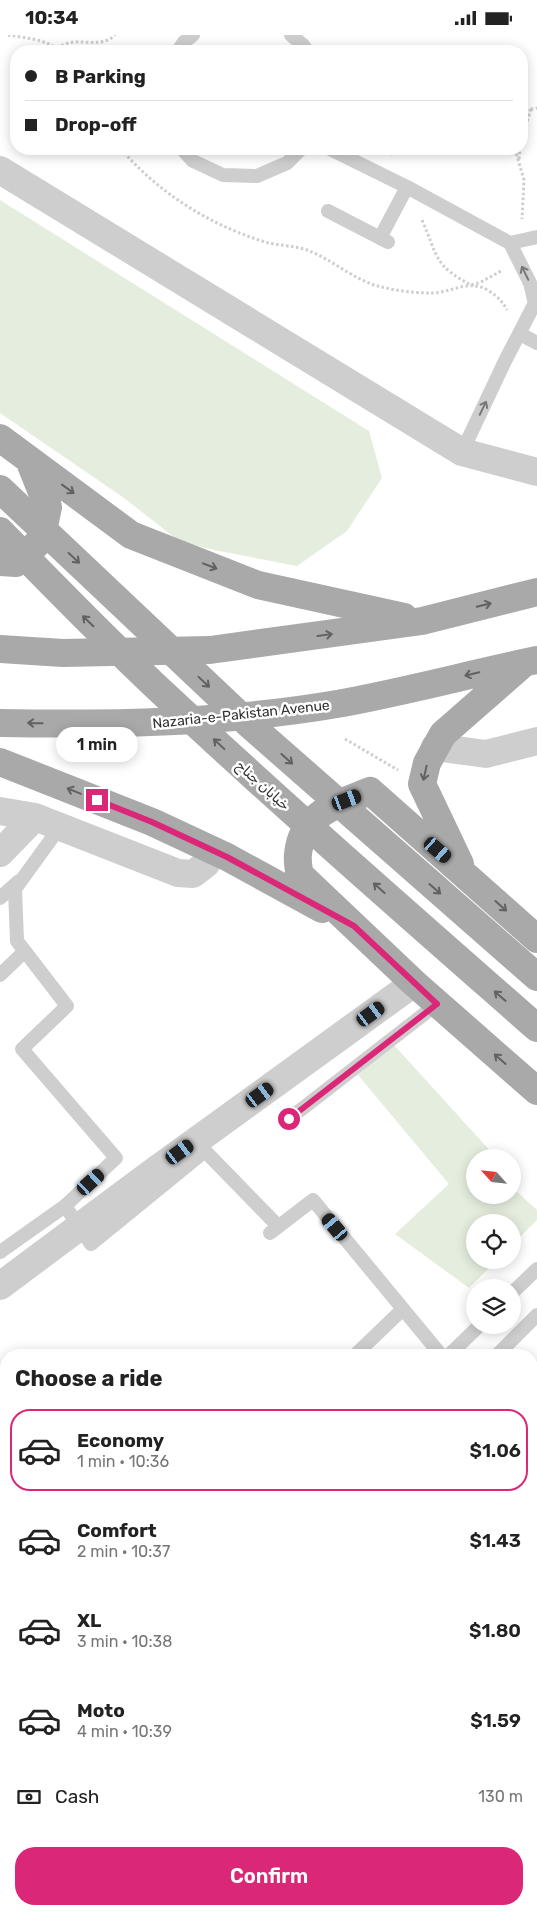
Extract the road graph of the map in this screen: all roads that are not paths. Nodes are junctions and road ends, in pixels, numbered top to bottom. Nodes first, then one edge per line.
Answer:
1 (194, 35) edge
2 (290, 35) edge
3 (182, 45) edge
4 (303, 45) edge
5 (188, 155) edge
6 (295, 155) edge
7 (342, 155) edge
8 (0, 170) edge
9 (406, 187) junction
10 (328, 211) dead end
11 (537, 237) edge
12 (510, 243) junction
13 (536, 301) edge
14 (520, 334) junction
15 (537, 343) edge
16 (0, 438) edge
17 (462, 452) junction
18 (29, 460) junction
19 (537, 472) edge
20 (0, 489) edge
21 (0, 531) edge
22 (0, 562) edge
23 (537, 592) edge
24 (422, 621) junction
25 (0, 649) edge
26 (532, 661) edge
27 (0, 723) edge
28 (537, 741) edge
29 (435, 747) junction
30 (0, 761) edge
31 (0, 811) edge
32 (35, 817) junction
33 (60, 827) junction
34 (214, 851) junction
35 (0, 853) edge
36 (465, 874) junction
37 (25, 875) junction
38 (15, 889) junction
39 (0, 898) edge
40 (0, 908) edge
41 (354, 926) junction
42 (537, 939) edge
43 (25, 951) junction
44 (0, 975) edge
45 (537, 977) edge
46 (414, 983) junction
47 (437, 1004) junction
48 (537, 1028) edge
49 (537, 1091) edge
50 (289, 1119) dead end
51 (72, 1217) junction
52 (0, 1253) edge
53 (537, 1269) edge
54 (521, 1284) edge
55 (0, 1286) edge
56 (403, 1309) junction
57 (537, 1315) edge
58 (471, 1334) edge
59 (361, 1349) edge
60 (436, 1349) edge
61 (455, 1349) edge
62 (503, 1349) edge

1 - 3 lane
2 - 4 lane
5 - 6 lane
7 - 9 lane
8 - 17 street
9 - 10 lane
9 - 12 lane
11 - 12 lane
13 -> 12 lane
13 - 14 lane
14 - 15 lane
17 -> 14 lane
16 - 18 main road
17 - 19 street
18 - 22 main road
18 -> 24 main road
20 -> 45 main road, bridge
48 -> 21 main road, خیابان جناح, bridge
24 -> 23 main road
25 -> 24 main road
26 -> 27 main road, Nazaria-e-Pakistan Avenue
26 - 29 main road
28 - 29 street
29 -> 36 main road
34 -> 30 main road
31 - 32 street
32 - 33 street
32 - 35 street
33 - 34 street
33 - 37 lane
34 - 41 main road
36 - 41 main road
36 -> 42 main road
37 - 38 lane
37 - 39 lane
38 - 40 lane
38 - 43 lane
41 - 46 main road
43 - 44 lane
43 - 51 lane
46 - 47 main road
46 - 51 street
49 -> 47 main road
47 - 50 lane
51 - 52 lane
51 - 55 street
51 - 56 lane
53 - 54 lane
56 - 59 lane
56 - 60 lane
57 - 62 lane
58 - 61 lane

